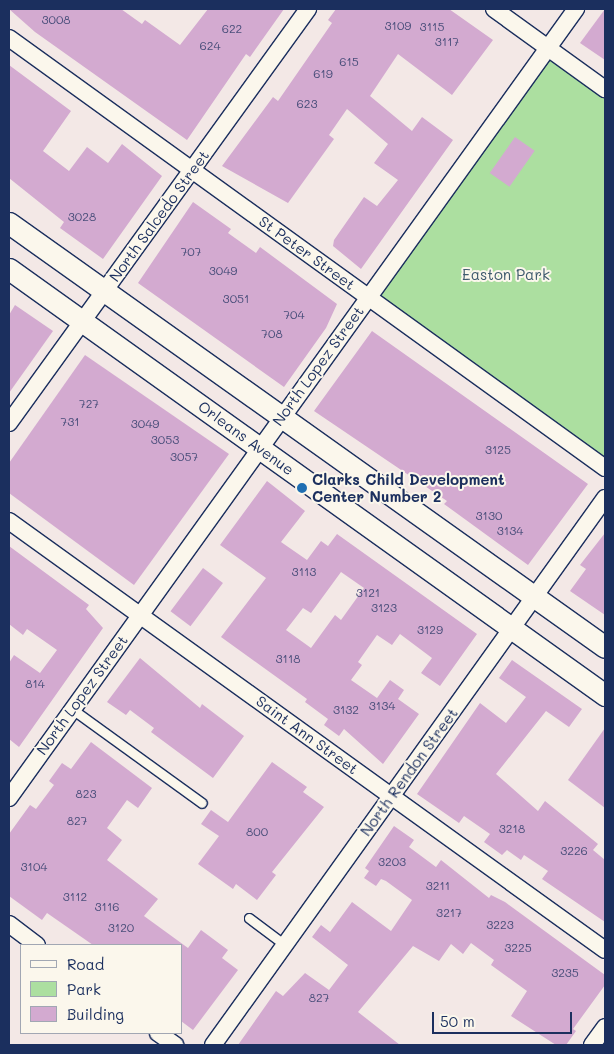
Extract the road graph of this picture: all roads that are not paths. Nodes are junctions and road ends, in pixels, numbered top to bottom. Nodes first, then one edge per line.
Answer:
1 (308, 9) edge
2 (494, 9) edge
3 (576, 9) edge
4 (9, 38) edge
5 (548, 48) junction
6 (605, 89) edge
7 (191, 170) junction
8 (9, 223) edge
9 (9, 269) edge
10 (104, 292) junction
11 (368, 297) junction
12 (82, 321) junction
13 (281, 418) junction
14 (9, 423) edge
15 (260, 448) junction
16 (605, 468) edge
17 (605, 498) edge
18 (9, 521) edge
19 (534, 597) junction
20 (140, 615) junction
21 (512, 628) junction
22 (605, 647) edge
23 (605, 695) edge
24 (72, 709) junction
25 (392, 796) junction
26 (9, 798) edge
27 (202, 803) dead end
28 (248, 918) dead end
29 (9, 924) edge
30 (36, 944) edge
31 (285, 945) junction
32 (605, 950) edge
33 (605, 1027) edge
34 (159, 1034) edge
35 (175, 1045) edge
36 (213, 1045) edge
37 (592, 1045) edge

1 - 7 street, North Salcedo Street
2 - 5 street
3 - 5 street, North Lopez Street
4 - 7 street, St Peter Street
5 - 6 street
5 - 11 street, North Lopez Street
7 - 10 street, North Salcedo Street
7 - 11 street, St Peter Street
8 - 10 street
9 - 12 street, Orleans Avenue
10 - 12 street, North Salcedo Street
10 - 13 street
11 - 13 street, North Lopez Street
11 - 16 street, St Peter Street
12 - 14 street, North Salcedo Street
12 - 15 street, Orleans Avenue
13 - 15 street, North Lopez Street
13 - 19 street
15 - 20 street, North Lopez Street
15 - 21 street, Orleans Avenue
17 - 19 street, North Rendon Street
18 - 20 street, Saint Ann Street
19 - 21 street, North Rendon Street
19 - 22 street
20 - 24 street, North Lopez Street
20 - 25 street, Saint Ann Street
21 - 23 street, Orleans Avenue
21 - 25 street, North Rendon Street
24 - 26 street, North Lopez Street
24 - 27 lane
25 - 31 street, North Rendon Street
25 - 32 street, Saint Ann Street
28 - 31 lane
29 - 30 street
31 - 36 street, North Rendon Street
33 - 37 street
34 - 35 street

